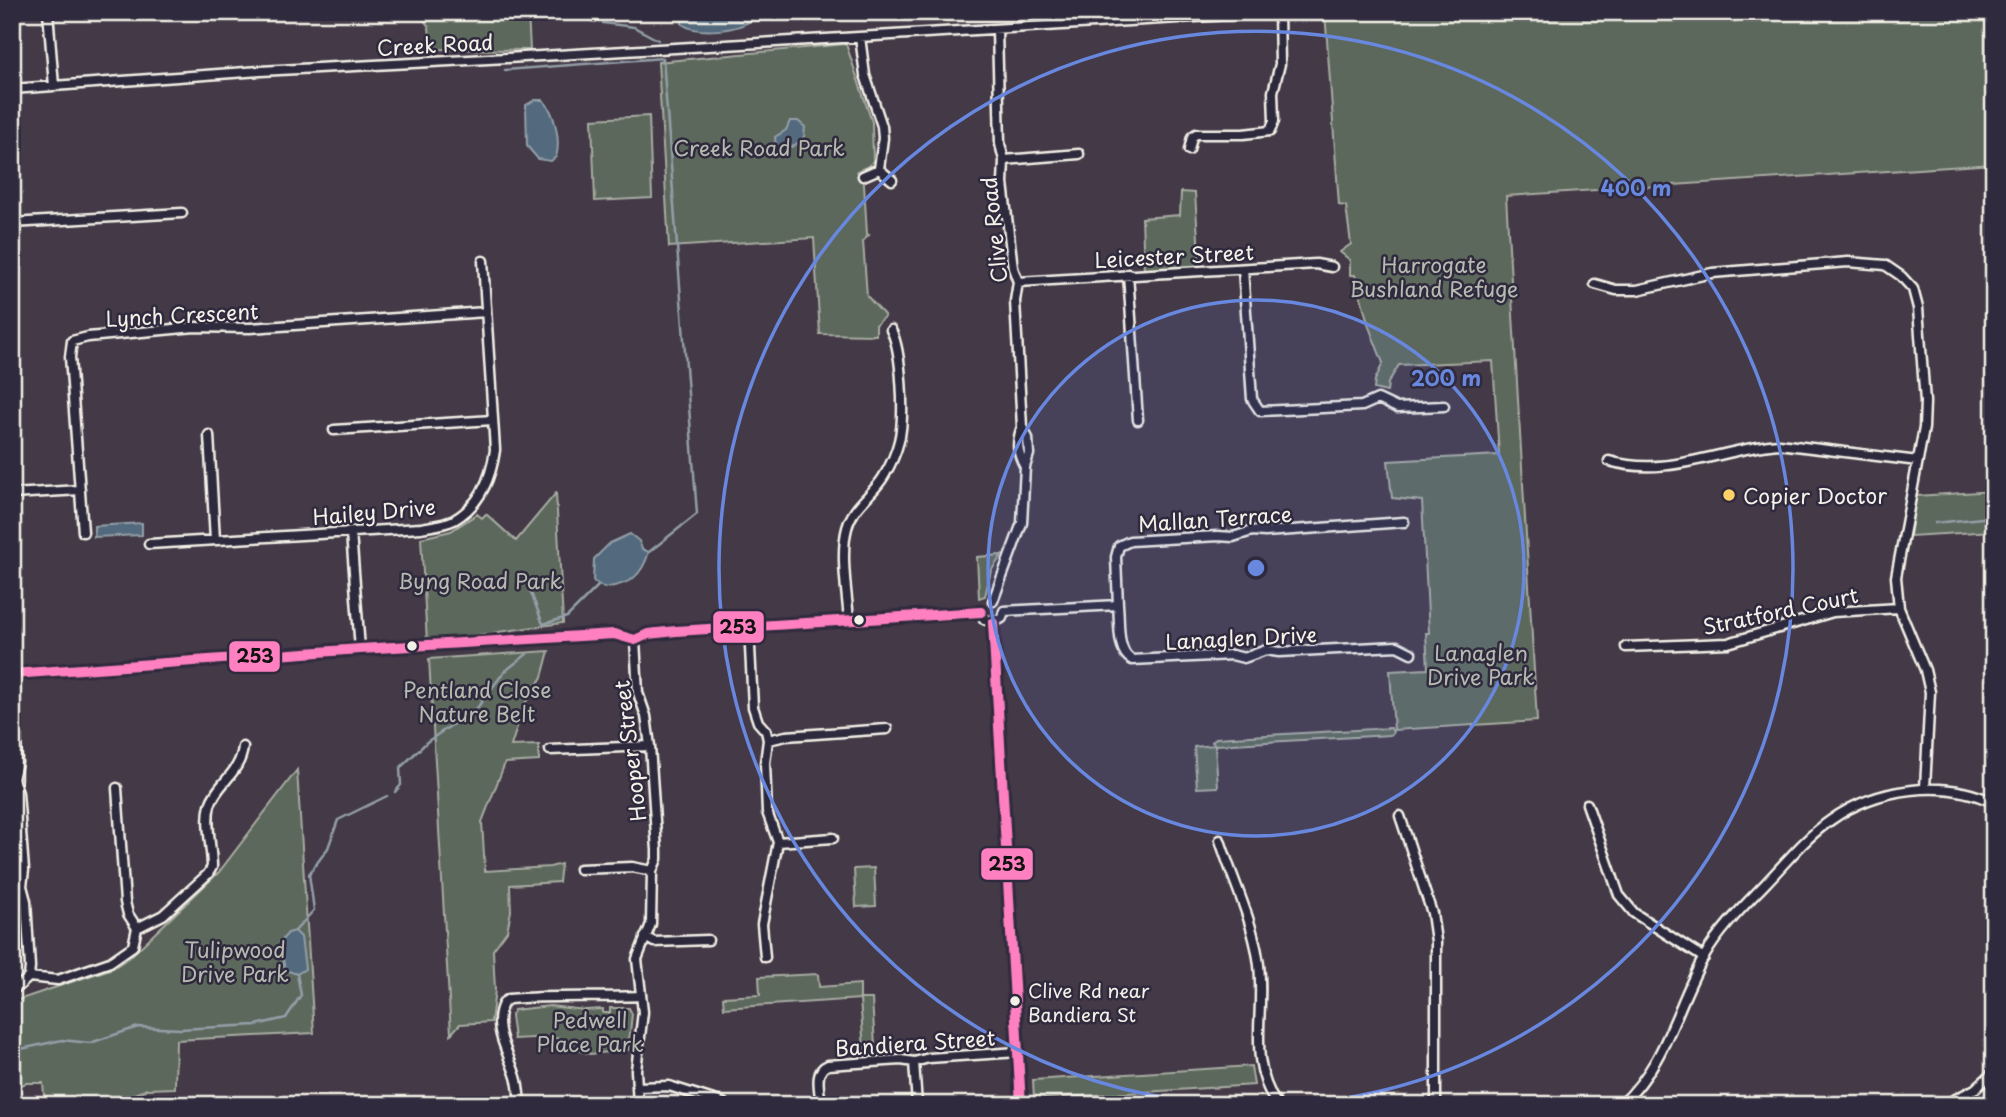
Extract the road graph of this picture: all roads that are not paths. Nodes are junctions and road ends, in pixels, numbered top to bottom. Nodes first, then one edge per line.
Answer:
1 (48, 12) edge
2 (1279, 12) edge
3 (997, 30) junction
4 (860, 37) junction
5 (54, 86) junction
6 (12, 89) edge
7 (1189, 150) dead end
8 (1079, 154) dead end
9 (1004, 160) junction
10 (879, 169) junction
11 (863, 176) dead end
12 (892, 180) dead end
13 (182, 213) dead end
14 (12, 223) edge
15 (483, 261) dead end
16 (1332, 267) dead end
17 (1243, 268) junction
18 (1128, 274) junction
19 (1018, 282) junction
20 (1595, 284) dead end
21 (486, 312) junction
22 (891, 330) dead end
23 (1444, 406) dead end
24 (493, 420) junction
25 (1138, 420) dead end
26 (334, 430) dead end
27 (209, 435) dead end
28 (1609, 461) dead end
29 (1918, 461) junction
30 (80, 490) junction
31 (12, 494) edge
32 (1404, 522) dead end
33 (83, 532) dead end
34 (351, 533) junction
35 (215, 540) junction
36 (149, 544) dead end
37 (993, 601) junction
38 (1118, 605) junction
39 (1899, 608) junction
40 (1004, 611) junction
41 (981, 612) junction
42 (849, 620) junction
43 (993, 623) junction
44 (749, 627) junction
45 (635, 640) junction
46 (1626, 647) dead end
47 (360, 649) junction
48 (1411, 653) dead end
49 (13, 674) edge
50 (887, 729) dead end
51 (768, 740) junction
52 (650, 746) junction
53 (243, 747) dead end
54 (550, 750) dead end
55 (13, 779) edge
56 (117, 788) dead end
57 (1925, 788) junction
58 (1994, 803) edge
59 (1587, 804) dead end
60 (1400, 816) dead end
61 (833, 838) dead end
62 (1220, 840) dead end
63 (778, 842) junction
64 (580, 869) dead end
65 (652, 871) junction
66 (17, 886) edge
67 (138, 928) junction
68 (645, 937) junction
69 (708, 940) dead end
70 (765, 957) dead end
71 (1704, 958) junction
72 (29, 977) junction
73 (12, 989) edge
74 (641, 996) junction
75 (1018, 1052) junction
76 (914, 1062) junction
77 (1994, 1072) edge
78 (637, 1087) junction
79 (723, 1104) edge
80 (520, 1105) edge
81 (638, 1105) edge
82 (821, 1105) edge
83 (917, 1105) edge
84 (1021, 1105) edge
85 (1277, 1105) edge
86 (1436, 1105) edge
87 (1620, 1105) edge
88 (1944, 1105) edge

1 - 5 street
2 - 3 street, Creek Road
2 - 7 street
3 - 4 street, Creek Road
3 - 9 street, Clive Road
4 - 5 street, Creek Road
4 - 10 street
5 - 6 street, Creek Road
8 - 9 street
9 - 19 street, Clive Road
10 - 11 street
10 - 12 street
13 - 14 street
15 - 21 street, Hailey Drive
16 - 17 street, Leicester Street
17 - 18 street, Leicester Street
17 - 23 street
18 - 19 street, Leicester Street
18 - 25 street
19 - 37 street, Clive Road
20 - 29 street
21 - 24 street, Hailey Drive
21 - 30 street, Lynch Crescent
22 - 42 street
24 - 26 street
24 - 34 street, Hailey Drive
27 - 35 street
28 - 29 street
29 - 39 street
30 - 31 street
30 - 33 street, Lynch Crescent
32 - 38 street, Mallan Terrace
34 - 35 street, Hailey Drive
34 - 47 street
35 - 36 street, Hailey Drive
37 - 40 street
37 - 41 street
38 - 40 street
38 - 48 street, Lanaglen Drive
39 - 46 street, Stratford Court
39 - 57 street
40 - 43 street
41 - 42 street
41 - 43 street
42 - 44 street
43 - 75 street
44 - 45 street
44 - 51 street
45 - 47 street
45 - 52 street, Hooper Street
47 - 49 street
49 - 55 street
50 - 51 street
51 - 63 street
52 - 54 street
52 - 65 street, Hooper Street
53 - 67 street
55 - 66 street
56 - 67 street
57 - 58 street
57 - 71 street
59 - 71 street
60 - 86 street
61 - 63 street
62 - 85 street
63 - 70 street
64 - 65 street
65 - 68 street, Hooper Street
66 - 72 street
67 - 72 street
68 - 69 street
68 - 74 street, Hooper Street
71 - 87 street
72 - 73 street
74 - 78 street, Hooper Street
74 - 80 street
75 - 76 street, Bandiera Street
75 - 84 street
76 - 82 street, Bandiera Street
76 - 83 street
77 - 88 street
78 - 79 street
78 - 81 street, Hooper Street

